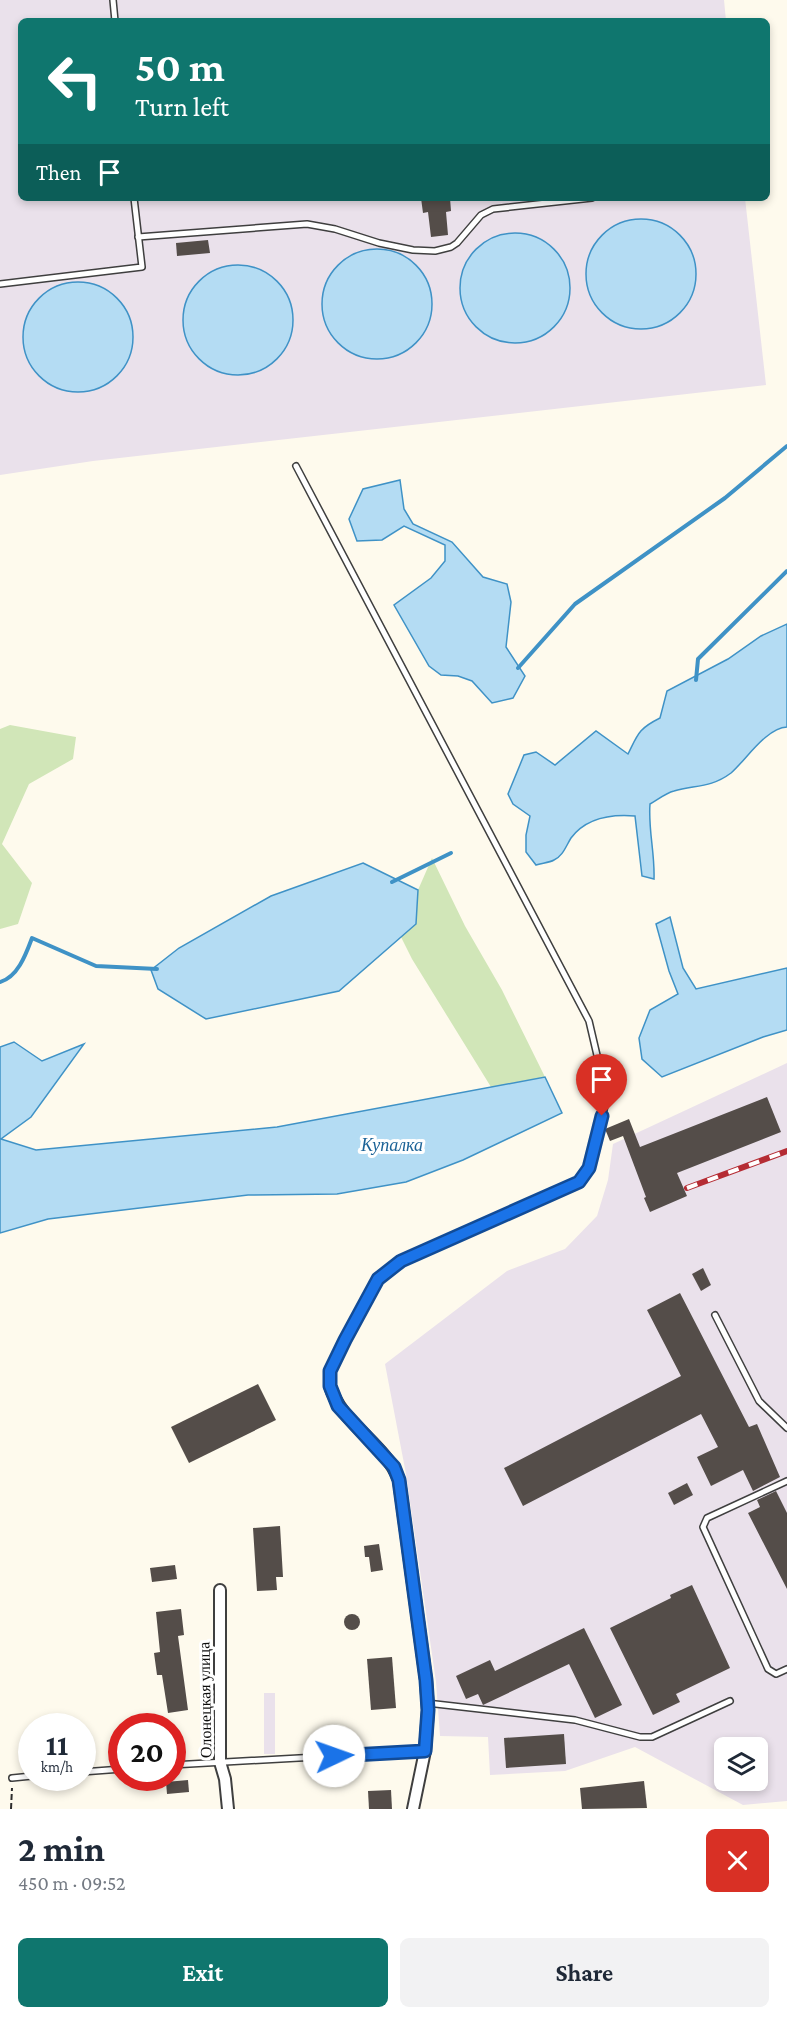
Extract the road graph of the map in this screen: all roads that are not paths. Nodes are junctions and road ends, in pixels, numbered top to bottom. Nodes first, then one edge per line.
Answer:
1 (112, 0) edge
2 (115, 18) edge
3 (134, 201) edge
4 (565, 201) edge
5 (138, 237) junction
6 (0, 284) edge
7 (296, 465) dead end
8 (715, 1315) dead end
9 (330, 1386) joint
10 (787, 1428) edge
11 (787, 1481) edge
12 (220, 1590) dead end
13 (787, 1669) edge
14 (730, 1701) dead end
15 (427, 1703) junction
16 (425, 1751) junction
17 (220, 1762) junction
18 (186, 1764) edge
19 (18, 1777) edge
20 (12, 1778) road end
21 (228, 1809) edge
22 (413, 1809) edge

1 - 2 lane
3 - 5 lane
4 - 5 lane
5 - 6 lane
7 - 9 lane
8 - 10 lane
9 - 15 street
11 - 13 lane
12 - 17 street, Олонецкая улица
14 - 15 lane
15 - 16 street
16 - 17 lane
16 - 22 street
17 - 18 lane
17 - 21 street, Олонецкая улица
19 - 20 lane

